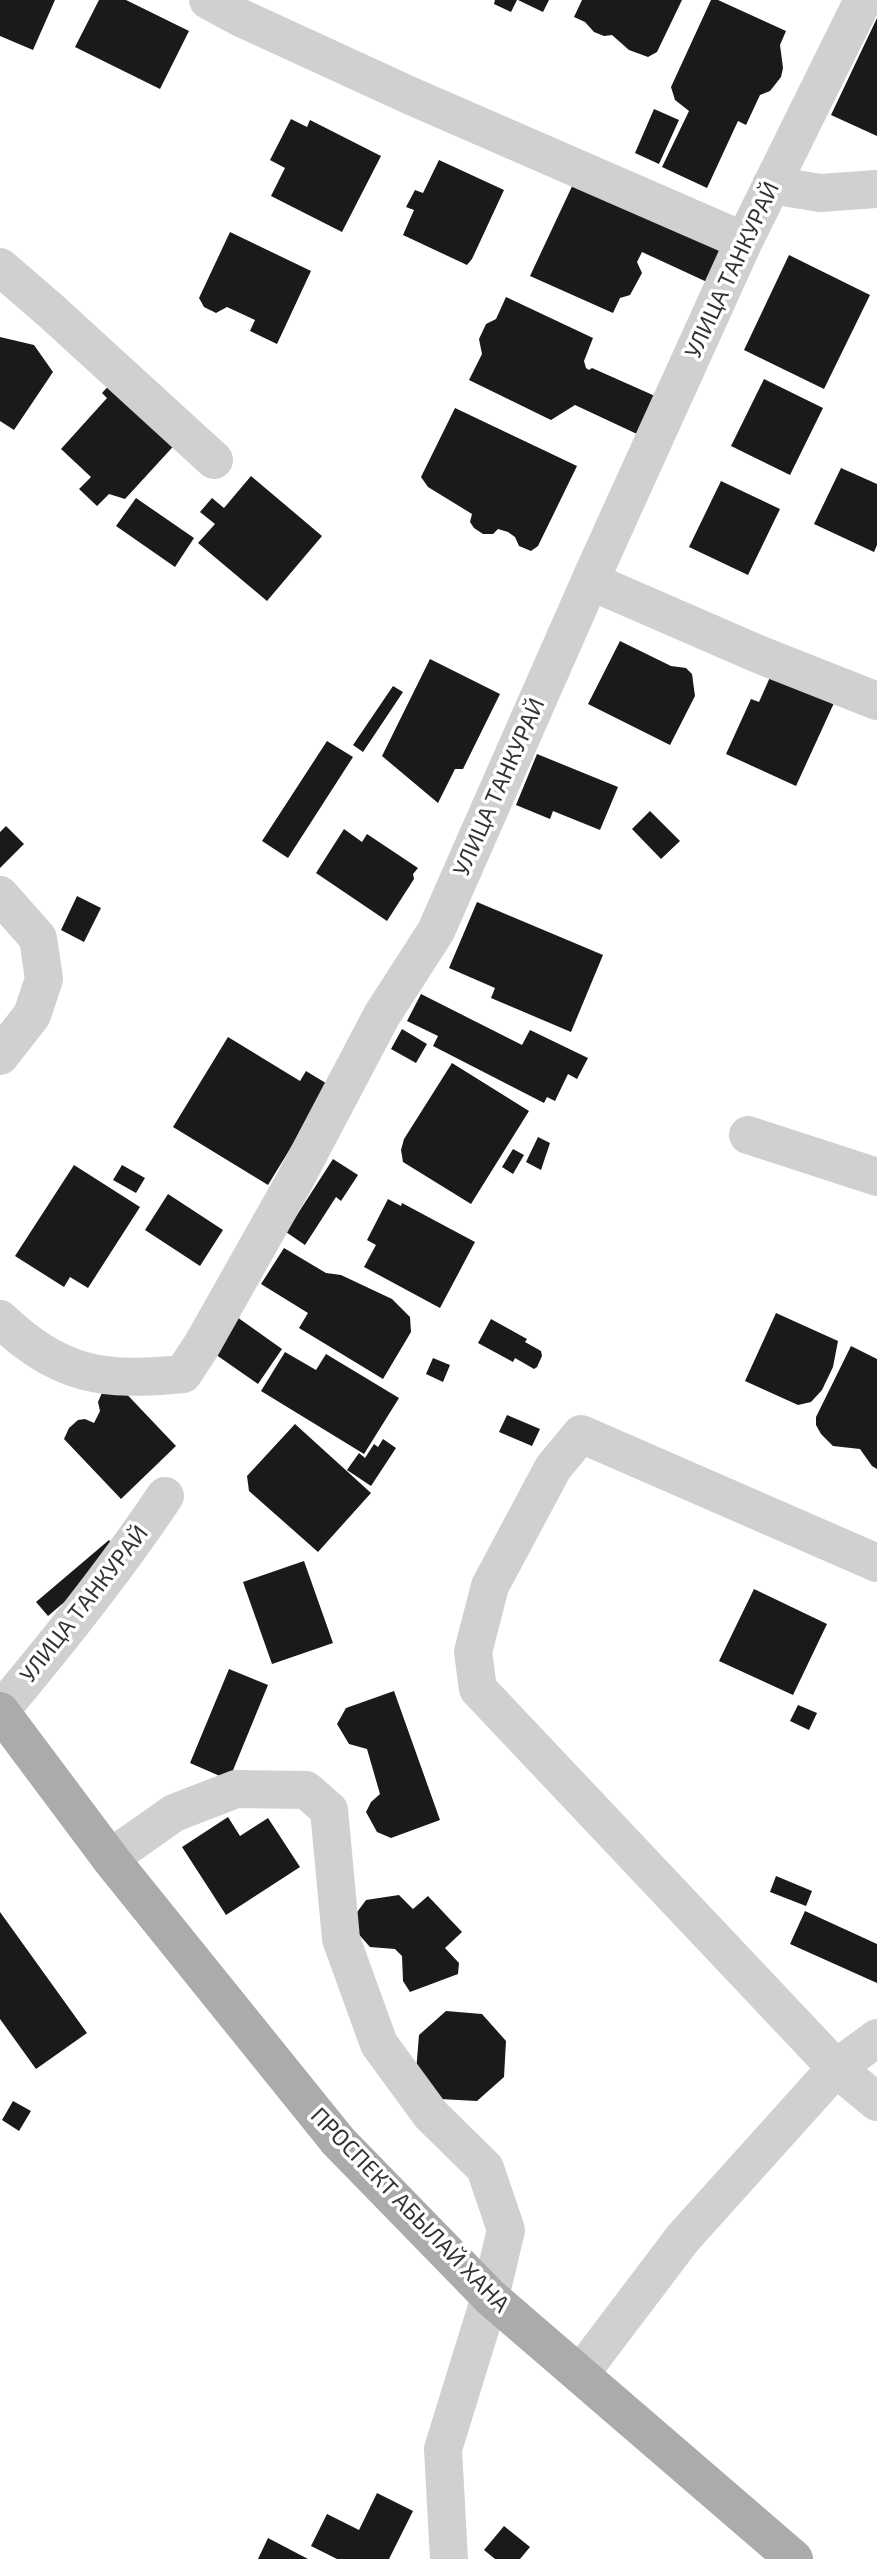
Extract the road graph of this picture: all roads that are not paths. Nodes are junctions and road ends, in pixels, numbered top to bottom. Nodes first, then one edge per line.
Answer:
1 (208, 0) edge
2 (863, 0) edge
3 (771, 185) junction
4 (877, 190) edge
5 (744, 240) junction
6 (0, 267) edge
7 (214, 460) dead end
8 (590, 581) junction
9 (877, 701) edge
10 (0, 895) edge
11 (0, 1056) edge
12 (748, 1135) dead end
13 (877, 1177) edge
14 (0, 1319) edge
15 (165, 1496) dead end
16 (877, 1563) edge
17 (0, 1711) edge
18 (110, 1858) junction
19 (877, 2038) edge
20 (836, 2068) junction
21 (877, 2102) edge
22 (490, 2297) junction
23 (580, 2374) junction
24 (449, 2559) edge
25 (794, 2559) edge

1 - 5 street
2 - 3 street, УЛИЦА ТАНКУРАЙ
3 - 4 street
3 - 5 street, УЛИЦА ТАНКУРАЙ
5 - 8 street, УЛИЦА ТАНКУРАЙ
6 - 7 street
8 - 9 street
8 - 14 street, УЛИЦА ТАНКУРАЙ
10 - 11 street
12 - 13 street
15 - 17 street, УЛИЦА ТАНКУРАЙ
16 - 20 street
17 - 18 main road, ПРОСПЕКТ АБЫЛАЙ ХАНА
18 - 22 main road, ПРОСПЕКТ АБЫЛАЙ ХАНА
18 - 22 street
19 - 20 street
20 - 21 street
20 - 23 street
22 - 23 main road, ПРОСПЕКТ АБЫЛАЙ ХАНА
22 - 24 street
23 - 25 main road, ПРОСПЕКТ АБЫЛАЙ ХАНА

